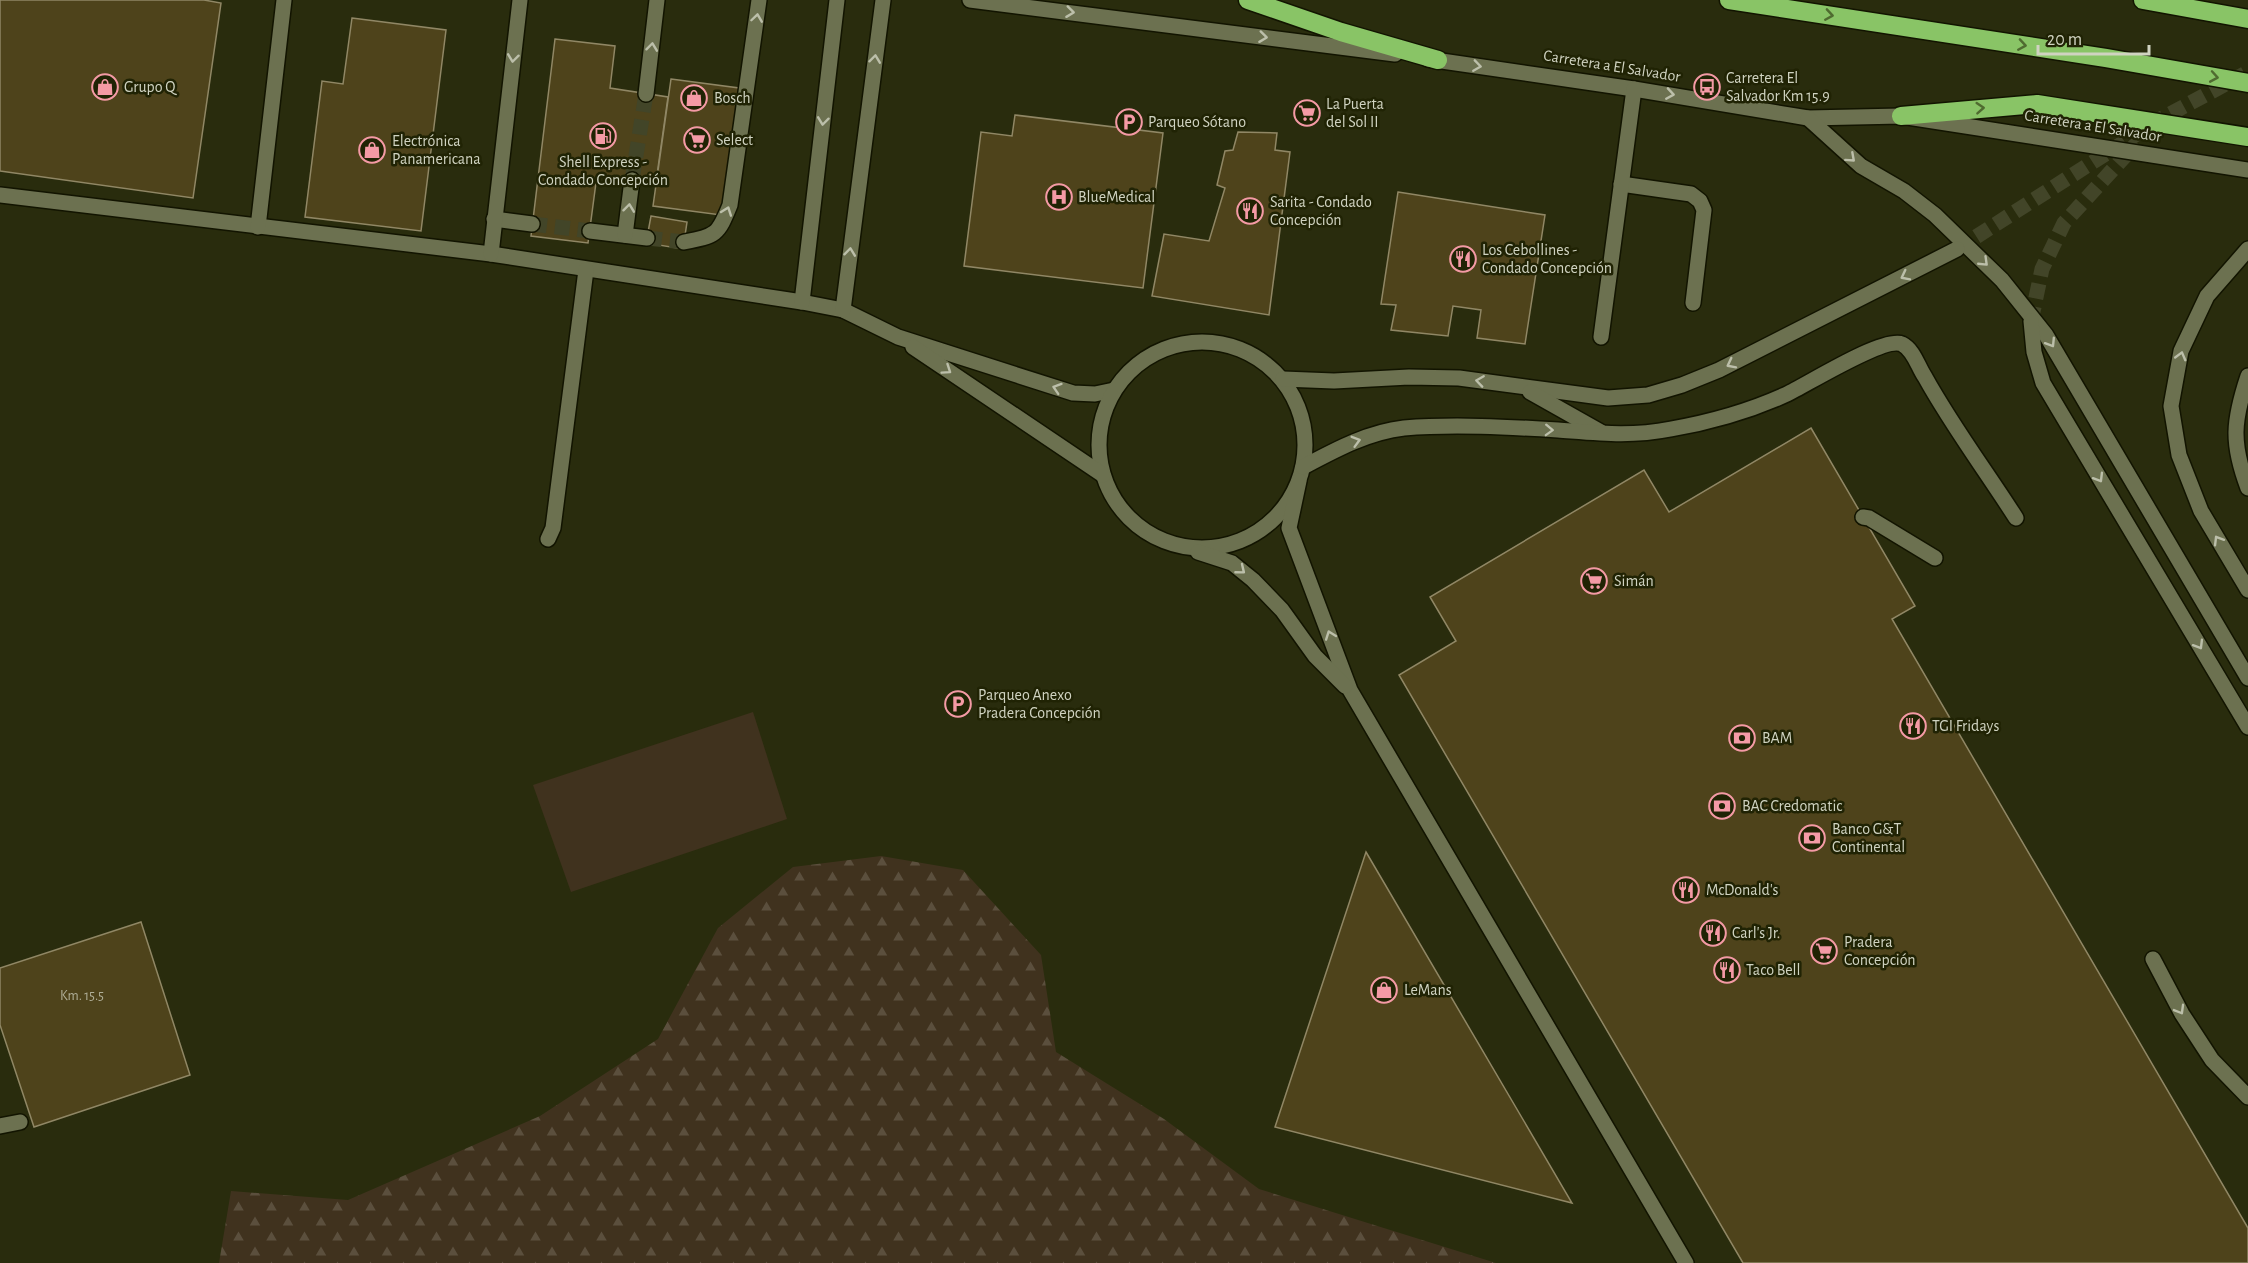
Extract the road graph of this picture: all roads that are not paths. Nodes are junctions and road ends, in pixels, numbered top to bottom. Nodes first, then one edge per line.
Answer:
1 (284, 0) edge
2 (520, 0) edge
3 (657, 0) edge
4 (759, 0) edge
5 (837, 0) edge
6 (883, 0) edge
7 (970, 0) edge
8 (1248, 0) edge
9 (1730, 0) edge
10 (2143, 0) edge
11 (2248, 19) edge
12 (1438, 60) junction
13 (2248, 83) edge
14 (1634, 89) junction
15 (646, 93) tunnel mouth
16 (1900, 116) junction
17 (1808, 118) junction
18 (2248, 137) edge
19 (2248, 170) edge
20 (632, 180) tunnel mouth
21 (1621, 184) junction
22 (0, 195) edge
23 (494, 219) junction
24 (532, 224) tunnel mouth
25 (258, 227) junction
26 (590, 231) tunnel mouth
27 (626, 236) junction
28 (647, 238) tunnel mouth
29 (684, 242) tunnel mouth
30 (1957, 249) tunnel mouth
31 (2248, 249) edge
32 (491, 254) junction
33 (586, 270) junction
34 (802, 302) junction
35 (1693, 303) dead end
36 (843, 310) junction
37 (2031, 321) tunnel mouth
38 (898, 337) junction
39 (1601, 337) dead end
40 (2248, 376) edge
41 (1283, 379) junction
42 (1521, 386) junction
43 (1114, 390) junction
44 (1606, 435) junction
45 (1301, 474) junction
46 (1103, 476) junction
47 (2248, 488) edge
48 (1863, 517) dead end
49 (2016, 518) dead end
50 (548, 538) dead end
51 (1187, 548) junction
52 (1935, 558) dead end
53 (2248, 590) edge
54 (2248, 678) edge
55 (1350, 690) junction
56 (2248, 727) edge
57 (2153, 959) dead end
58 (2248, 1097) edge
59 (20, 1122) dead end
60 (0, 1126) edge
61 (1686, 1263) edge

1 - 25 street
2 -> 23 street
15 -> 3 street
29 -> 4 street
5 -> 34 street
36 -> 6 street
7 -> 12 street, Carretera a El Salvador
8 - 12 highway
9 -> 13 highway
10 - 11 highway
12 -> 14 street, Carretera a El Salvador
14 -> 17 street, Carretera a El Salvador
14 - 21 street
16 - 17 street, Carretera a El Salvador
16 -> 18 highway
16 - 19 street, Carretera a El Salvador
17 -> 54 street
27 -> 20 street
21 - 35 street
21 - 39 street
22 - 25 street
23 - 24 street
23 - 32 street
25 - 32 street
26 - 27 street
27 - 28 street
30 -> 42 street
53 -> 31 street
32 - 33 street
33 - 34 street
33 - 50 street
34 - 36 street
36 - 38 street
37 -> 56 street
43 -> 38 street
38 -> 46 street
40 - 47 street
42 -> 41 street
41 - 43 street
41 - 45 street
42 - 44 street
43 - 46 street
45 -> 44 street
44 - 49 street
45 - 51 street
55 -> 45 street
46 - 51 street
48 - 52 street
51 -> 55 street
55 - 61 street
57 -> 58 street
59 - 60 street

